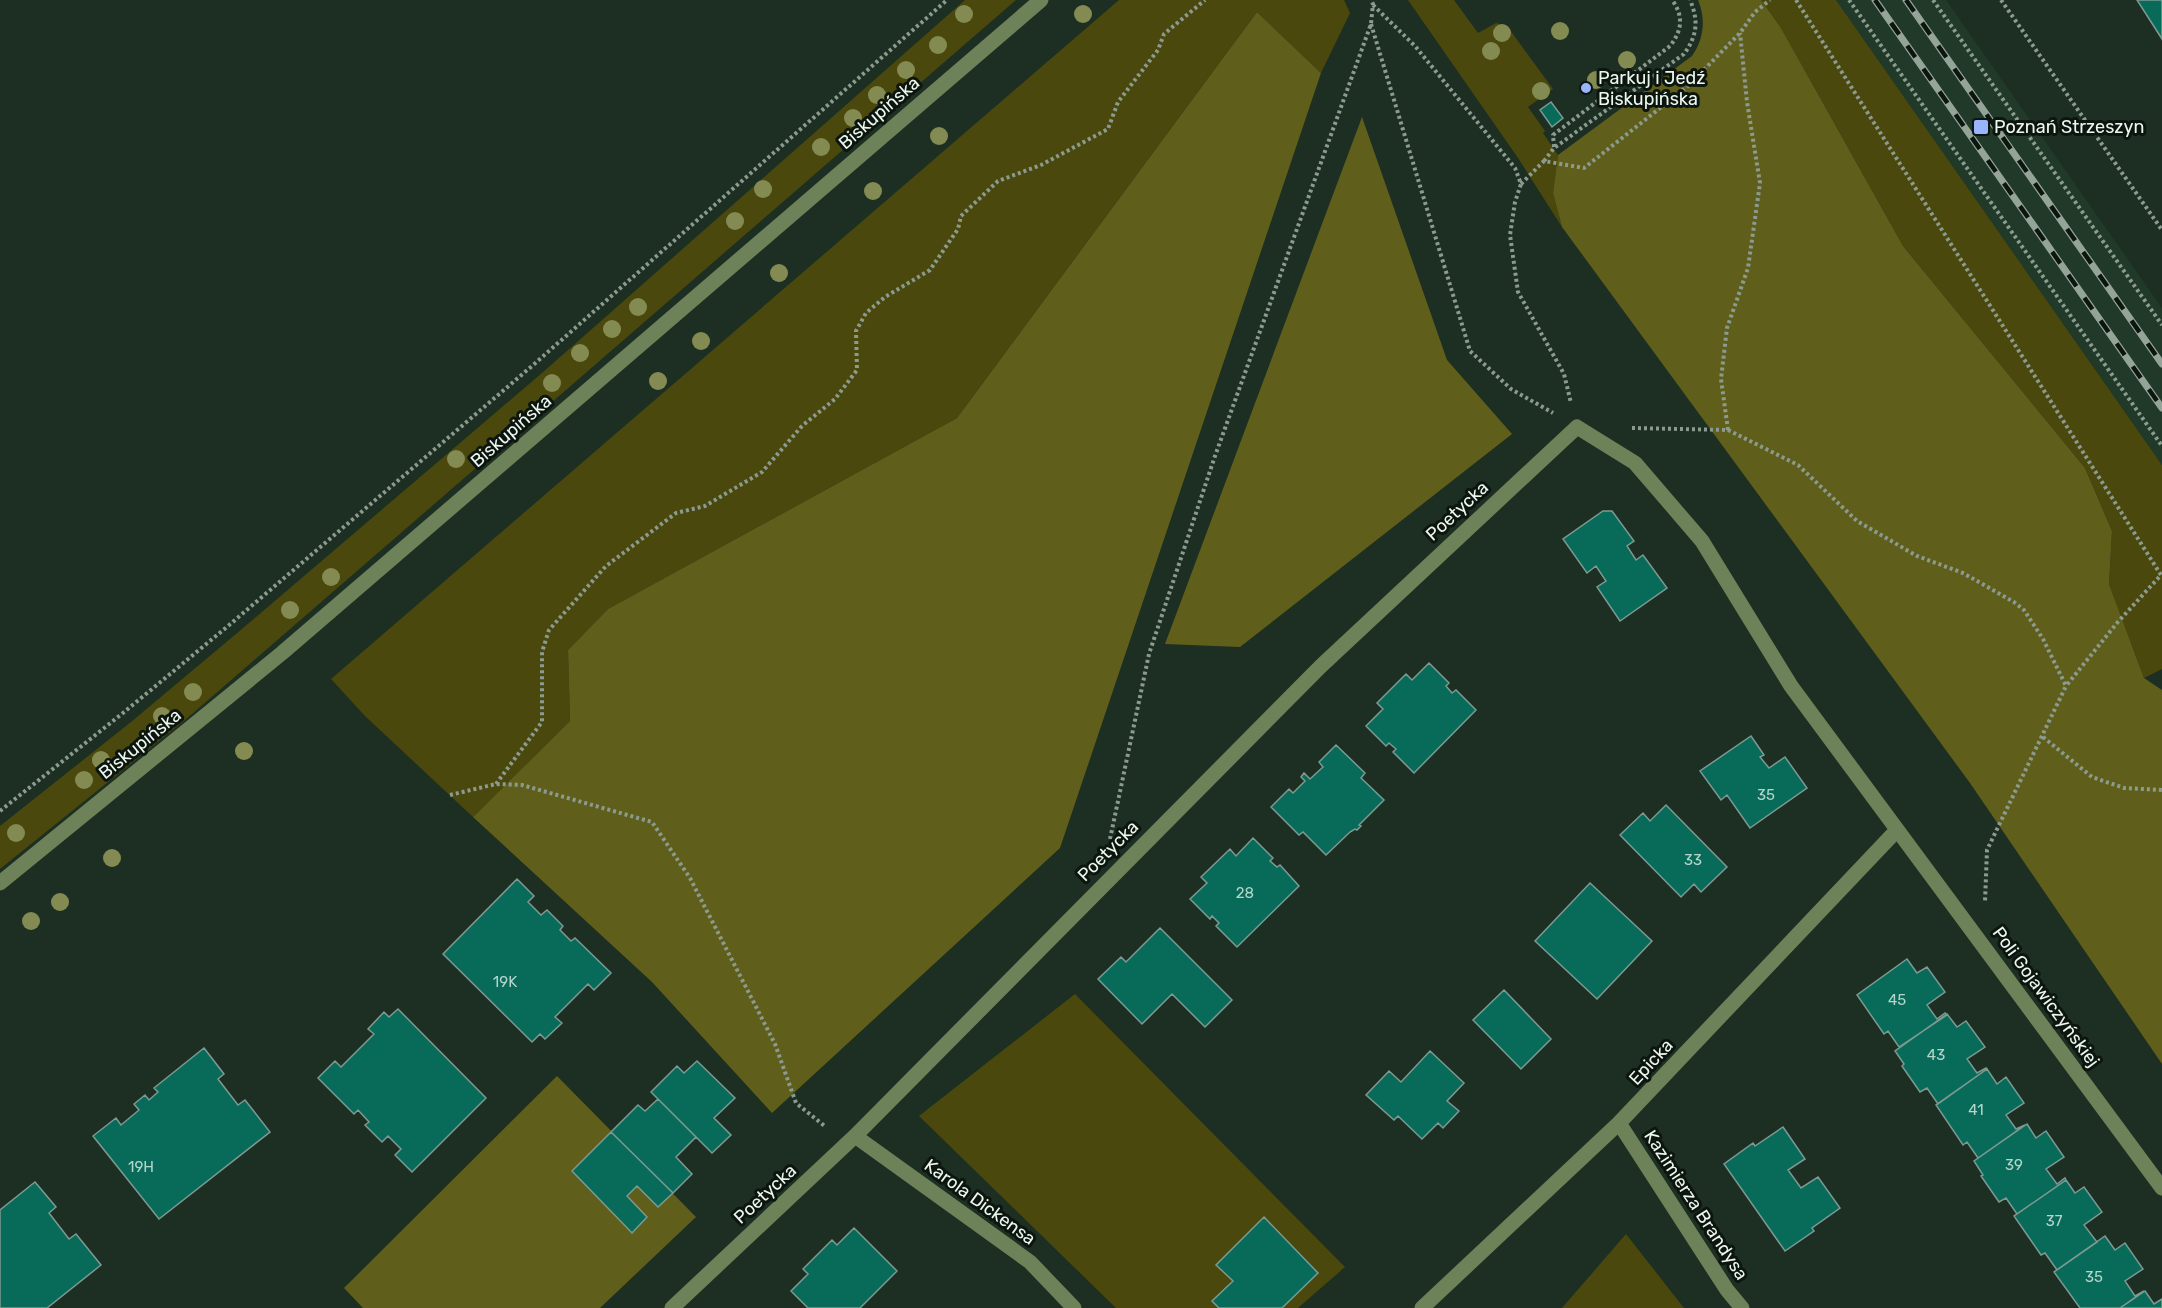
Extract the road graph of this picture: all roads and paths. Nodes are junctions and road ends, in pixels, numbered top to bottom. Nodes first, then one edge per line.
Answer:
1 (947, 0) edge
2 (1041, 0) edge
3 (1205, 0) edge
4 (1672, 0) edge
5 (1690, 0) edge
6 (1770, 0) edge
7 (1796, 0) edge
8 (1849, 0) edge
9 (1933, 0) edge
10 (2001, 0) edge
11 (1372, 2) edge
12 (1371, 24) junction
13 (1740, 33) junction
14 (1554, 148) junction
15 (1544, 161) junction
16 (1521, 184) junction
17 (2162, 230) edge
18 (2162, 326) edge
19 (1577, 427) junction
20 (1624, 428) dead end
21 (1728, 430) junction
22 (2162, 446) edge
23 (2162, 575) edge
24 (2066, 686) junction
25 (2043, 737) junction
26 (496, 784) junction
27 (2162, 790) edge
28 (450, 795) dead end
29 (0, 811) edge
30 (1897, 831) junction
31 (1110, 840) dead end
32 (0, 883) edge
33 (1984, 945) junction
34 (1619, 1123) junction
35 (851, 1140) junction
36 (2162, 1188) edge
37 (672, 1308) edge
38 (1074, 1308) edge
39 (1422, 1308) edge
40 (1742, 1308) edge

1 - 29 path
2 - 32 street, Biskupińska
3 - 26 path
4 - 14 path
5 - 14 path
6 - 13 path
7 - 23 path
8 - 22 path
9 - 18 path
10 - 17 path
11 - 12 path
11 - 16 path
12 - 19 path
12 - 31 path
13 - 15 path
13 - 21 path
14 - 15 path
15 - 16 path
16 - 19 path
19 - 30 street, Poli Gojawiczyńskiej
19 - 35 street, Poetycka
20 - 21 path
21 - 24 path
23 - 24 path
24 - 25 path
25 - 27 path
25 - 33 path
26 - 28 path
26 - 35 path
30 - 33 street, Poli Gojawiczyńskiej
30 - 34 street, Epicka
33 - 36 street, Poli Gojawiczyńskiej
34 - 39 street, Epicka
34 - 40 street, Kazimierza Brandysa
35 - 37 street, Poetycka
35 - 38 street, Karola Dickensa

